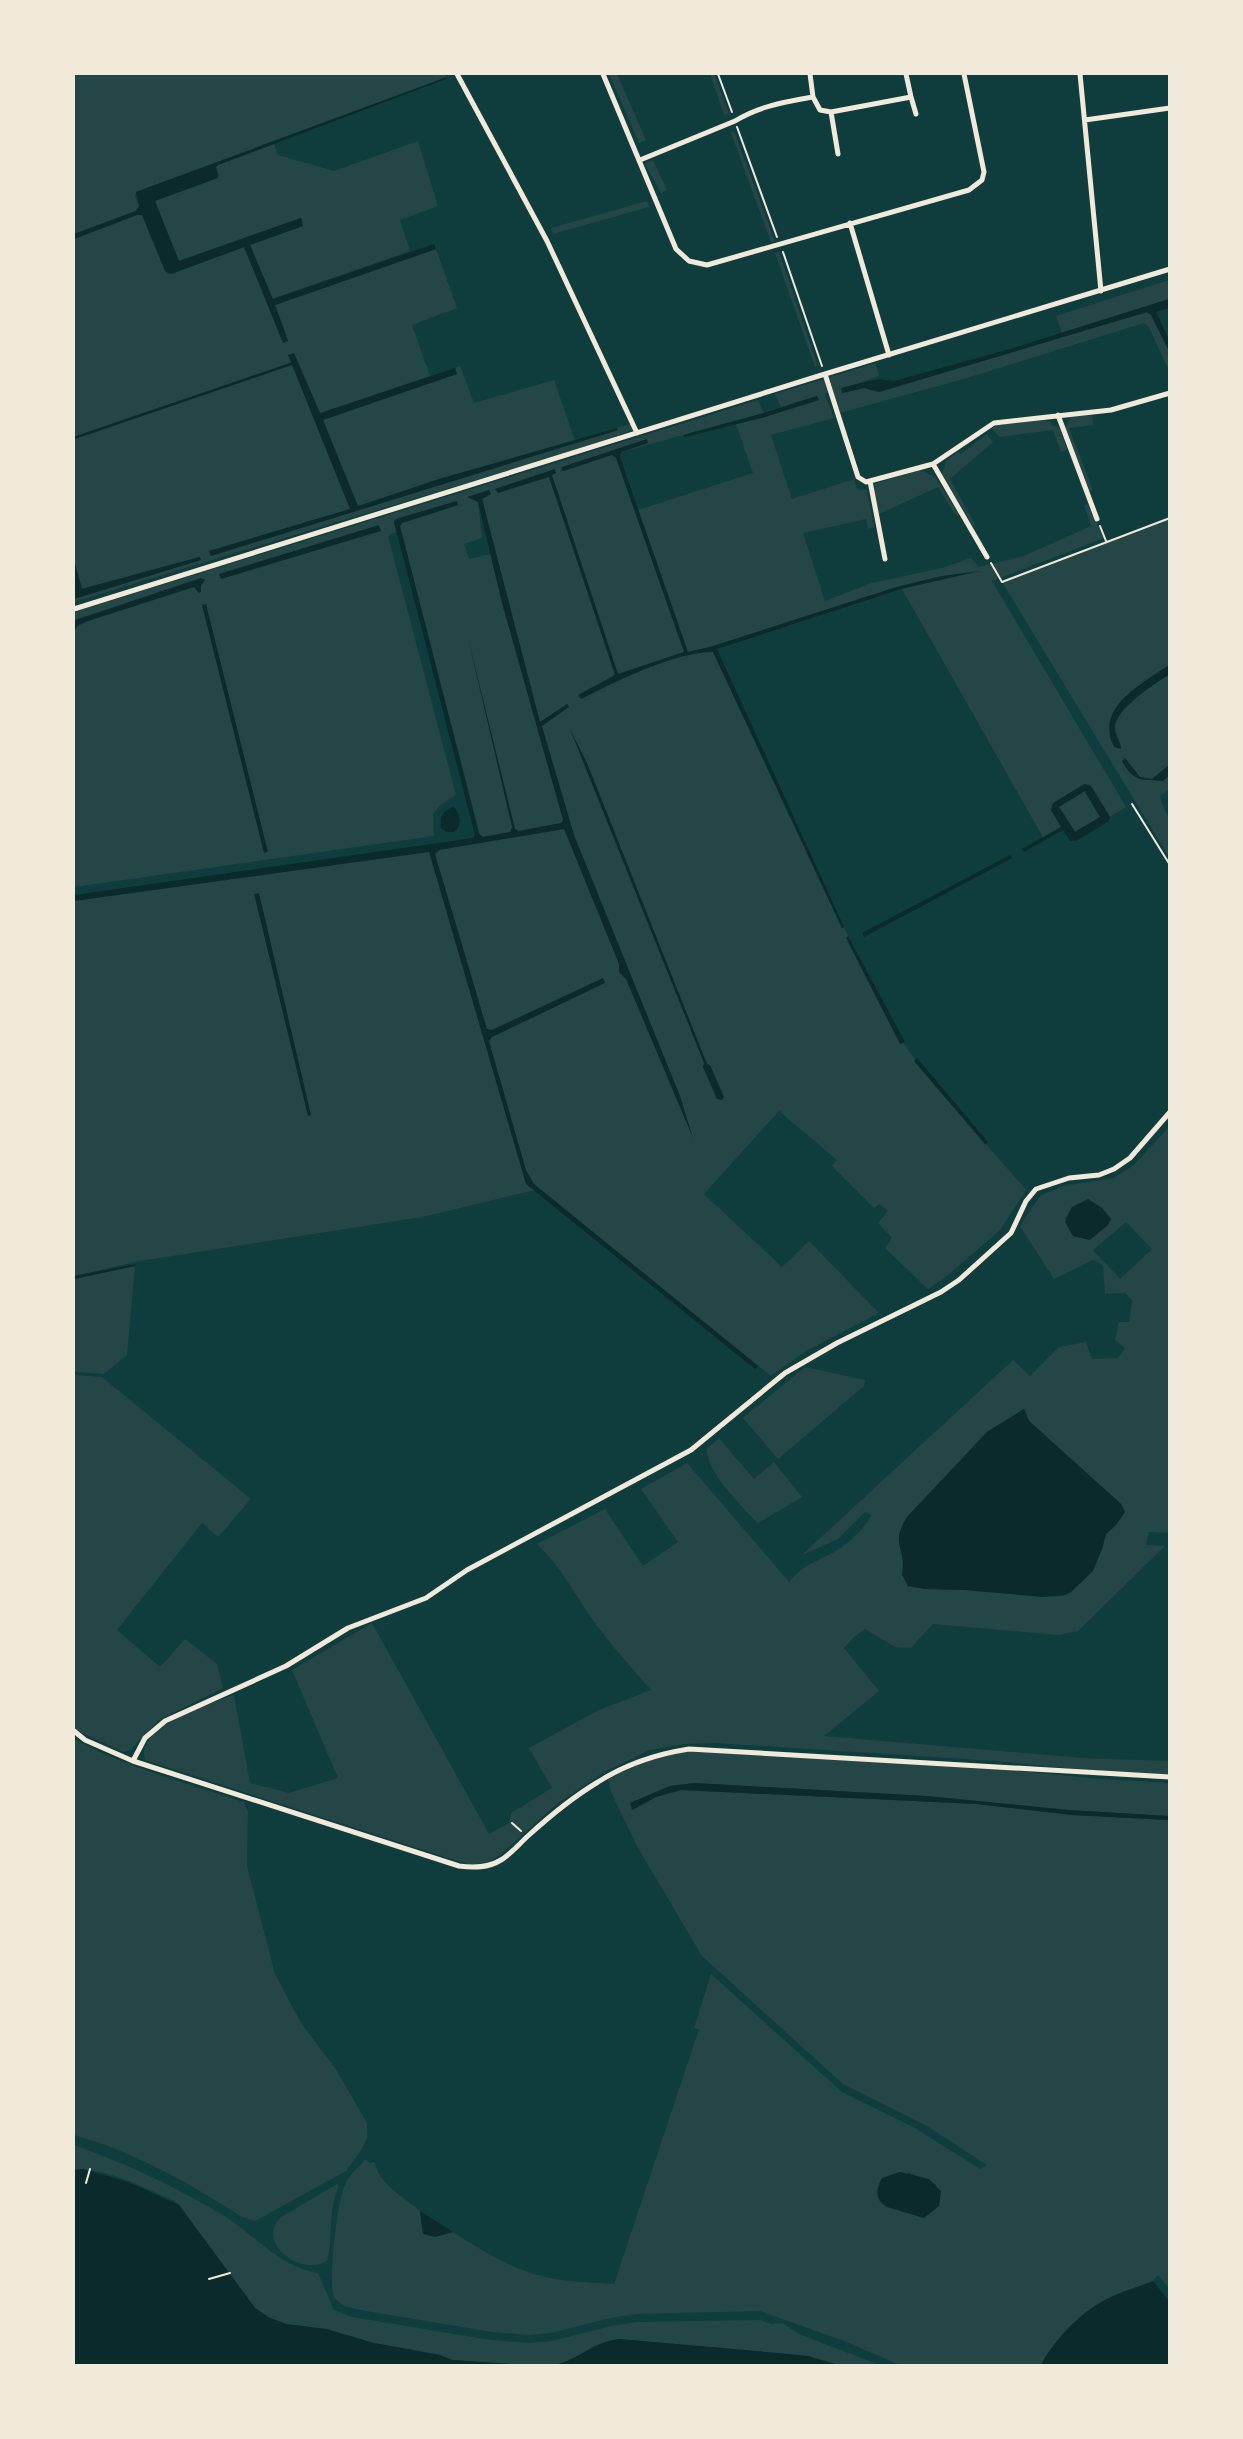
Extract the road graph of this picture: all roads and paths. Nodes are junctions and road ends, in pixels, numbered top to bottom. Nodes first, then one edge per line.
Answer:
1 (457, 74) edge
2 (603, 74) edge
3 (718, 74) edge
4 (810, 74) edge
5 (906, 74) edge
6 (964, 74) edge
7 (1080, 74) edge
8 (813, 97) junction
9 (911, 97) junction
10 (1170, 108) edge
11 (831, 112) junction
12 (916, 114) dead end
13 (1084, 120) junction
14 (735, 121) junction
15 (838, 154) dead end
16 (640, 160) junction
17 (850, 223) junction
18 (779, 243) junction
19 (1170, 270) edge
20 (1101, 291) junction
21 (889, 355) junction
22 (825, 374) junction
23 (1170, 393) edge
24 (1058, 415) junction
25 (637, 433) junction
26 (933, 464) junction
27 (870, 481) junction
28 (1170, 518) edge
29 (1097, 519) joint
30 (1107, 542) junction
31 (987, 557) joint
32 (884, 559) dead end
33 (74, 609) edge
34 (1132, 804) dead end
35 (1170, 865) edge
36 (1170, 1112) edge
37 (74, 1731) edge
38 (133, 1760) junction
39 (1170, 1777) edge
40 (512, 1823) dead end
41 (527, 1837) junction
42 (90, 2169) dead end
43 (86, 2183) dead end
44 (230, 2273) dead end
45 (209, 2279) dead end

1 - 25 street
2 - 16 street
3 - 14 path
4 - 8 street
5 - 9 street
6 - 17 street
7 - 13 street
8 - 11 street
8 - 14 street
9 - 11 street
9 - 12 street
10 - 13 street
11 - 15 street
13 - 20 street
14 - 16 street
14 - 18 path
16 - 18 street
17 - 18 street
17 - 21 street
18 - 22 path
19 - 20 street
20 - 21 street
21 - 22 street
22 - 25 street
22 - 27 street
23 - 24 street
24 - 26 street
24 - 29 street
25 - 33 street
26 - 27 street
26 - 31 street
27 - 32 street
28 - 30 path
29 - 30 path
30 - 31 path
34 - 35 path
36 - 38 street
37 - 38 street
38 - 41 street
39 - 41 street
40 - 41 path
42 - 43 path
44 - 45 path

